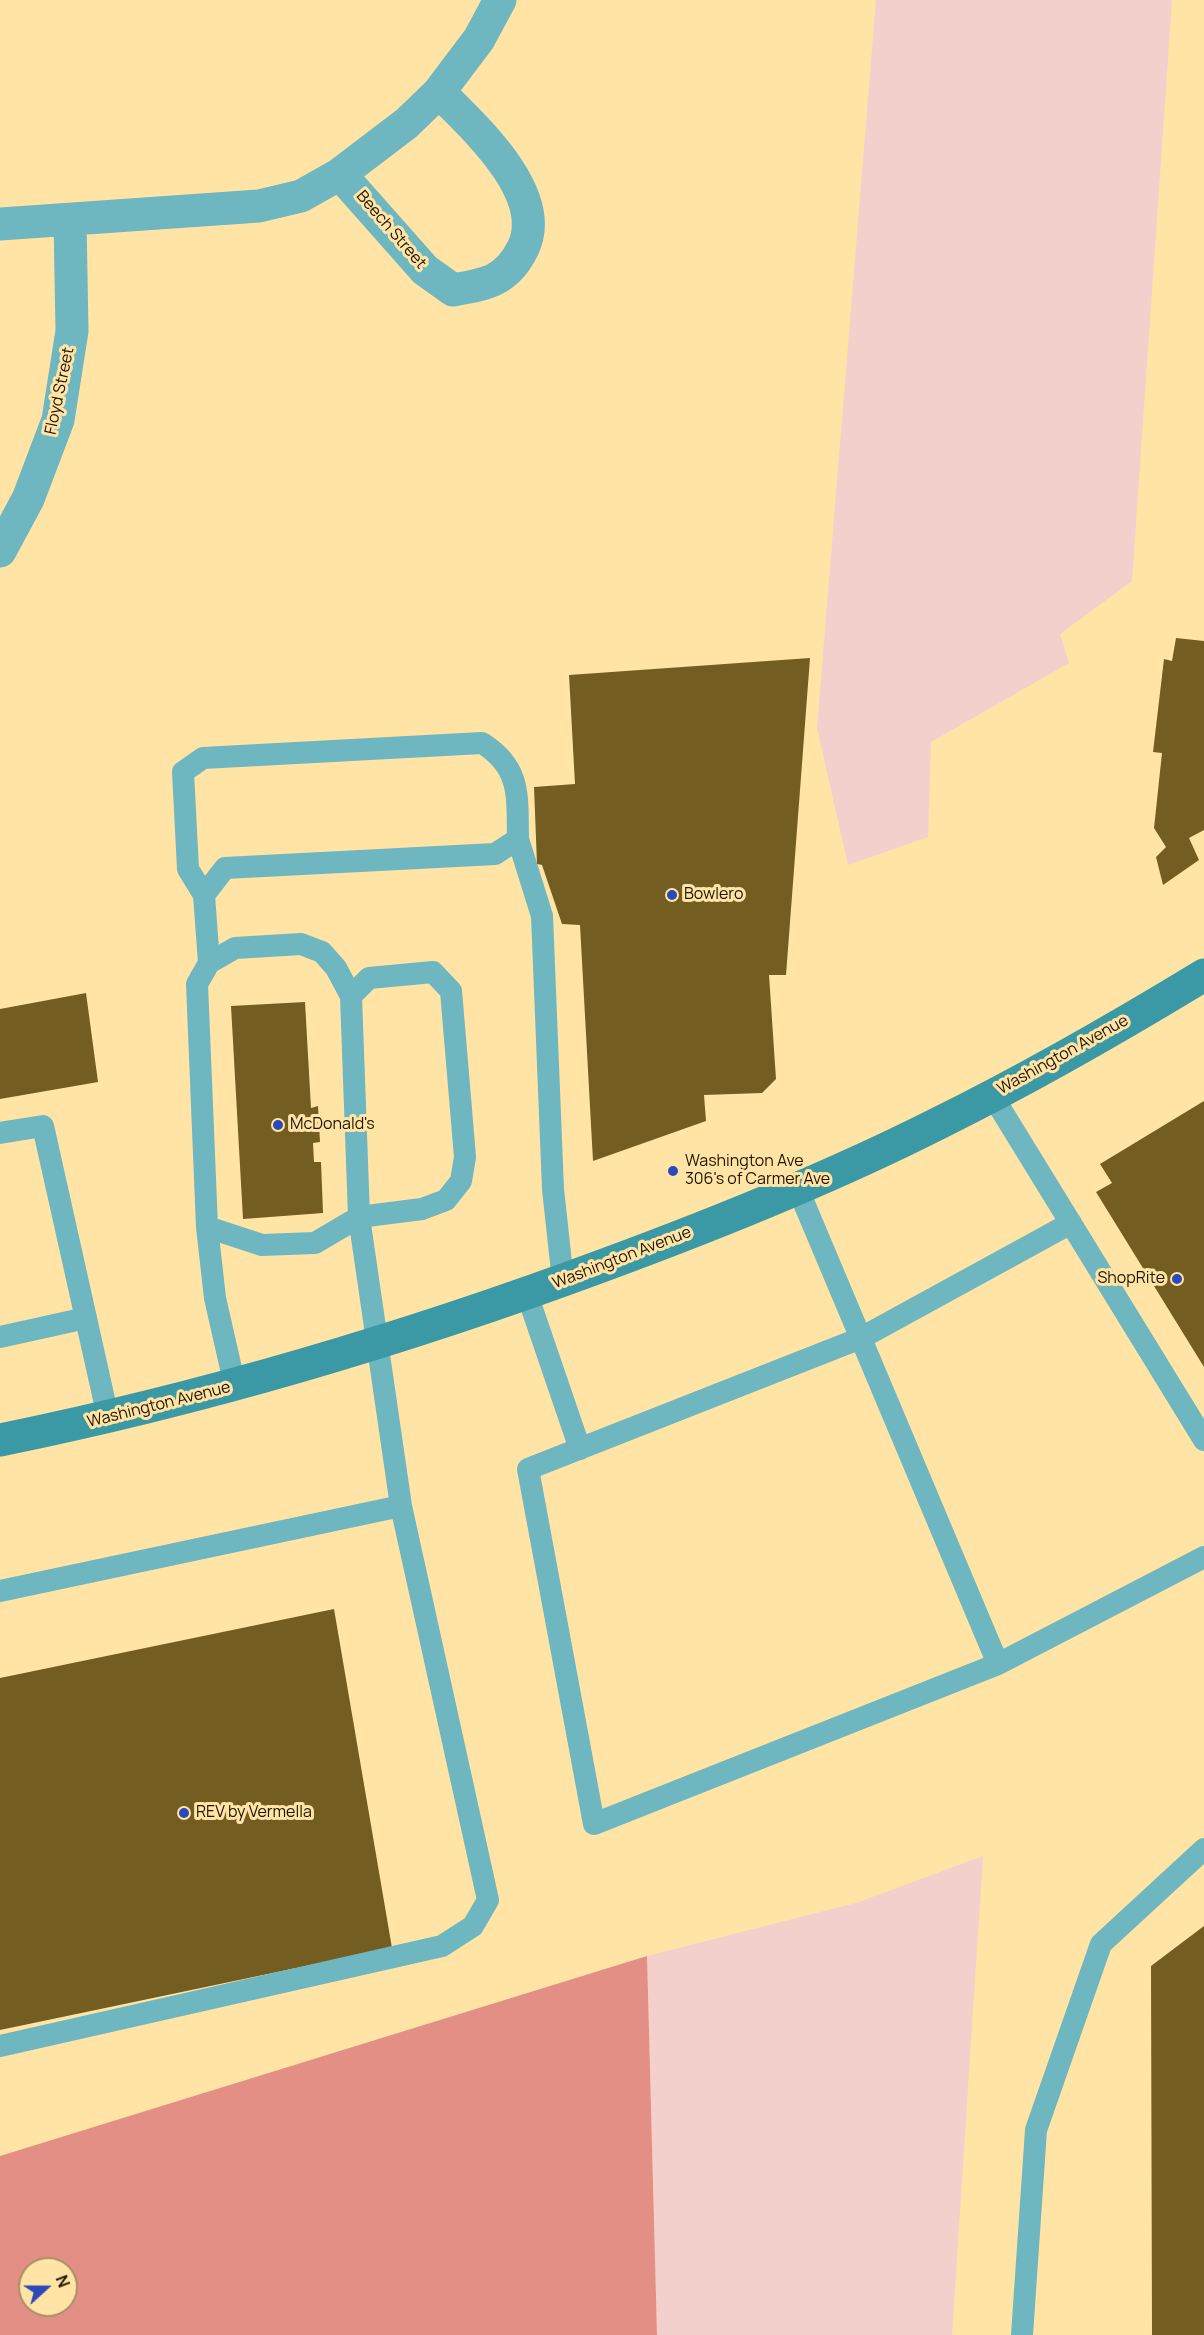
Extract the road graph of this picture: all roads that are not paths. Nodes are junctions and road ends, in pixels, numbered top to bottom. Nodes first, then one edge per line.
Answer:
1 (500, 0) edge
2 (439, 92) junction
3 (340, 174) junction
4 (70, 220) junction
5 (0, 224) edge
6 (0, 551) edge
7 (518, 839) junction
8 (204, 894) junction
9 (209, 963) junction
10 (1204, 975) edge
11 (351, 996) junction
12 (992, 1095) junction
13 (0, 1133) edge
14 (798, 1189) junction
15 (359, 1217) junction
16 (1071, 1223) junction
17 (207, 1227) junction
18 (563, 1281) junction
19 (526, 1294) junction
20 (86, 1318) junction
21 (0, 1337) edge
22 (861, 1338) junction
23 (376, 1344) junction
24 (235, 1386) junction
25 (108, 1418) junction
26 (0, 1440) edge
27 (1204, 1440) edge
28 (580, 1449) junction
29 (400, 1506) junction
30 (1204, 1557) edge
31 (0, 1591) edge
32 (998, 1664) junction
33 (1204, 1849) edge
34 (0, 2046) edge
35 (1022, 2335) edge

1 - 2 street
2 - 3 street
2 - 3 street, Beech Street
3 - 4 street
4 - 5 street
4 - 6 street, Floyd Street
7 - 8 lane
7 - 8 lane
7 - 18 lane
8 - 9 lane
9 - 11 lane
9 - 17 lane
10 - 12 main road, Washington Avenue
11 - 15 lane
11 - 15 lane
12 - 14 main road, Washington Avenue
12 - 16 lane
13 - 20 lane
14 - 18 main road, Washington Avenue
14 - 22 lane
15 - 17 lane
15 - 23 lane
16 - 22 lane
16 - 27 lane
17 - 24 lane
18 - 19 main road, Washington Avenue
19 - 23 main road, Washington Avenue
19 - 28 lane
20 - 21 lane
20 - 25 lane
22 - 28 lane
22 - 32 lane
23 - 24 main road, Washington Avenue
23 - 29 lane
24 - 25 main road, Washington Avenue
25 - 26 main road, Washington Avenue
28 - 32 lane
29 - 31 lane
29 - 34 lane
30 - 32 lane
33 - 35 lane

